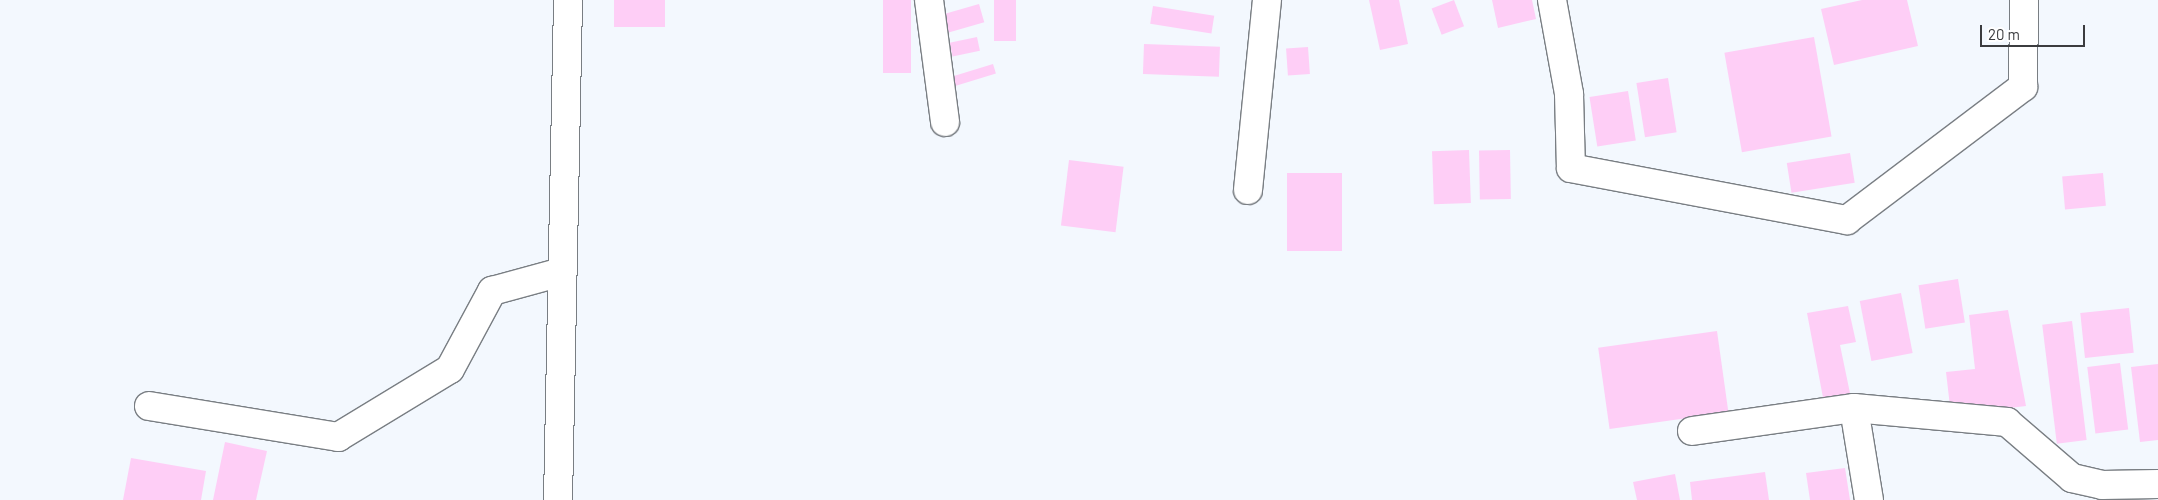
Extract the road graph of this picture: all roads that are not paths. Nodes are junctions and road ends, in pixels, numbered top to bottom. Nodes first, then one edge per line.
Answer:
1 (568, 0) edge
2 (929, 0) edge
3 (1266, 0) edge
4 (1552, 0) edge
5 (2024, 0) edge
6 (945, 122) dead end
7 (1248, 190) dead end
8 (562, 272) junction
9 (148, 406) dead end
10 (1854, 408) junction
11 (1692, 431) dead end
12 (2158, 484) edge
13 (558, 500) edge
14 (1869, 500) edge

1 - 8 street
2 - 6 street
3 - 7 street
4 - 5 street
8 - 9 street
8 - 13 street
10 - 11 street
10 - 12 street
10 - 14 street

